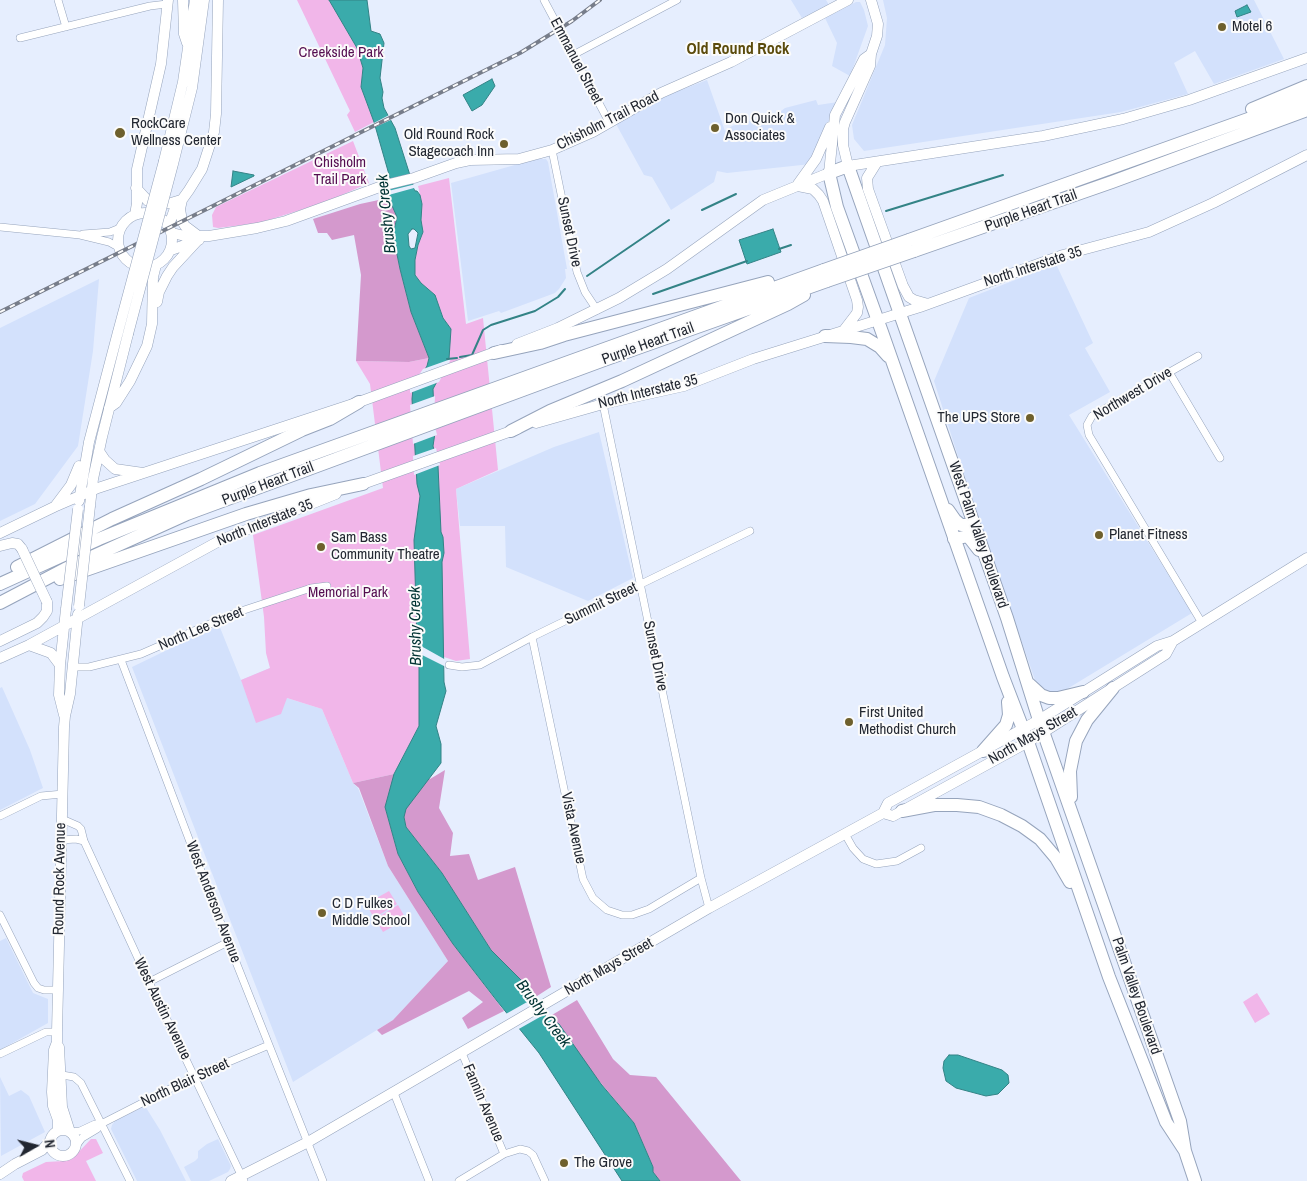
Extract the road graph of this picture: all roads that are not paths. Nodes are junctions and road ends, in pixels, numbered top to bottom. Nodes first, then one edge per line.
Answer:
1 (58, 0) edge
2 (183, 0) edge
3 (195, 0) edge
4 (204, 0) edge
5 (218, 0) edge
6 (544, 0) edge
7 (677, 0) edge
8 (848, 0) edge
9 (870, 0) edge
10 (168, 2) edge
11 (155, 3) edge
12 (66, 27) junction
13 (20, 38) dead end
14 (189, 49) junction
15 (871, 54) junction
16 (573, 55) junction
17 (1307, 58) edge
18 (1307, 86) edge
19 (1307, 98) edge
20 (1307, 110) edge
21 (835, 115) junction
22 (1307, 119) edge
23 (609, 122) junction
24 (552, 150) junction
25 (1307, 154) edge
26 (877, 162) junction
27 (169, 163) junction
28 (848, 166) junction
29 (829, 173) junction
30 (1112, 182) junction
31 (797, 186) junction
32 (136, 188) junction
33 (1050, 189) junction
34 (182, 199) junction
35 (135, 215) junction
36 (0, 227) edge
37 (120, 228) junction
38 (170, 229) junction
39 (80, 235) junction
40 (202, 237) junction
41 (911, 245) junction
42 (118, 247) junction
43 (171, 250) junction
44 (156, 265) junction
45 (826, 276) junction
46 (928, 304) junction
47 (153, 309) junction
48 (597, 310) junction
49 (900, 312) junction
50 (878, 319) junction
51 (844, 330) junction
52 (123, 333) junction
53 (825, 336) junction
54 (491, 354) junction
55 (1198, 356) dead end
56 (892, 361) junction
57 (1169, 372) junction
58 (358, 402) junction
59 (603, 404) junction
60 (109, 408) junction
61 (507, 432) junction
62 (89, 442) junction
63 (362, 442) junction
64 (99, 451) junction
65 (1220, 458) dead end
66 (144, 473) junction
67 (366, 483) junction
68 (92, 491) junction
69 (80, 496) junction
70 (941, 499) junction
71 (54, 507) junction
72 (974, 525) junction
73 (750, 531) dead end
74 (0, 533) edge
75 (954, 539) junction
76 (0, 546) edge
77 (1307, 558) edge
78 (987, 563) junction
79 (0, 577) edge
80 (43, 582) junction
81 (0, 584) edge
82 (640, 585) junction
83 (327, 586) dead end
84 (0, 603) edge
85 (78, 618) junction
86 (1202, 623) junction
87 (64, 625) junction
88 (532, 637) junction
89 (0, 641) edge
90 (1173, 641) junction
91 (29, 645) junction
92 (0, 658) edge
93 (121, 660) junction
94 (60, 665) junction
95 (449, 665) dead end
96 (73, 667) junction
97 (1003, 677) junction
98 (1028, 682) junction
99 (1113, 688) junction
100 (1083, 692) junction
101 (65, 716) junction
102 (1041, 726) junction
103 (1023, 728) junction
104 (1028, 742) junction
105 (982, 751) junction
106 (63, 794) junction
107 (902, 811) junction
108 (884, 813) junction
109 (0, 816) edge
110 (62, 819) junction
111 (845, 834) junction
112 (61, 840) junction
113 (84, 842) junction
114 (1083, 843) junction
115 (921, 848) dead end
116 (701, 878) junction
117 (709, 908) junction
118 (0, 915) edge
119 (1090, 921) junction
120 (8, 931) junction
121 (0, 935) edge
122 (228, 942) junction
123 (1109, 977) joint
124 (148, 982) junction
125 (59, 990) junction
126 (57, 1037) junction
127 (270, 1045) junction
128 (462, 1053) junction
129 (0, 1054) edge
130 (62, 1075) junction
131 (195, 1076) junction
132 (394, 1093) junction
133 (65, 1119) junction
134 (101, 1124) junction
135 (89, 1127) junction
136 (58, 1131) junction
137 (70, 1132) junction
138 (50, 1141) junction
139 (308, 1142) junction
140 (76, 1146) junction
141 (1185, 1151) junction
142 (54, 1153) junction
143 (504, 1154) junction
144 (2, 1174) edge
145 (243, 1178) edge
146 (130, 1181) edge
147 (231, 1181) edge
148 (323, 1181) edge
149 (429, 1181) edge
150 (458, 1181) edge
151 (545, 1181) edge
152 (1195, 1181) edge

1 - 12 street
2 - 14 main road
3 - 14 main road
4 - 27 main road
5 - 34 main road
6 - 16 street, Emmanuel Street
7 - 16 street
8 - 23 main road, Chisholm Trail Road
9 - 15 main road
10 - 11 street
10 - 32 main road
11 - 12 street
12 - 13 street
14 - 27 main road
15 - 21 main road
15 - 28 main road
16 - 23 street, Emmanuel Street
17 - 26 main road
18 - 33 highway
19 - 33 highway, Purple Heart Trail
20 - 30 highway, Purple Heart Trail
21 - 29 main road
21 - 31 main road
22 - 30 highway
23 - 24 main road, Chisholm Trail Road
24 - 40 main road, Chisholm Trail Road
24 - 48 street, Sunset Drive
25 - 46 main road, North Interstate 35
26 - 28 main road
26 - 46 main road
27 - 52 main road, bridge
28 - 29 highway
28 - 49 highway, West Palm Valley Boulevard
29 - 31 main road
29 - 50 highway
30 - 41 highway, Purple Heart Trail
31 - 48 main road
31 - 51 main road
32 - 34 main road
32 - 35 main road
33 - 41 highway, Purple Heart Trail
34 - 38 main road
34 - 40 main road
35 - 37 main road
35 - 38 main road
36 - 39 street
37 - 39 street
37 - 42 main road
38 - 40 main road, Chisholm Trail Road
38 - 43 main road
39 - 42 street
40 - 43 main road, Chisholm Trail Road
40 - 47 main road
41 - 45 highway, Purple Heart Trail, bridge
42 - 44 main road
43 - 44 main road
44 - 47 main road
45 - 54 highway
45 - 61 highway
45 - 63 highway, Purple Heart Trail
46 - 49 main road, North Interstate 35
47 - 60 main road
48 - 54 main road
49 - 50 main road, North Interstate 35
49 - 72 highway, West Palm Valley Boulevard
50 - 51 main road, North Interstate 35
50 - 56 highway
51 - 53 main road, North Interstate 35
52 - 60 main road, Round Rock Avenue
52 - 62 main road
53 - 56 highway
53 - 59 main road, North Interstate 35
54 - 58 main road
55 - 57 street, Northwest Drive
56 - 70 highway, West Palm Valley Boulevard
57 - 65 street
57 - 86 street, Northwest Drive
58 - 66 main road
58 - 79 highway
59 - 61 main road, North Interstate 35
59 - 82 street, Sunset Drive
60 - 64 main road, Round Rock Avenue
61 - 67 main road, North Interstate 35
62 - 69 main road, Round Rock Avenue
62 - 71 main road
63 - 80 highway, Purple Heart Trail
63 - 81 highway, Purple Heart Trail
64 - 66 main road
64 - 68 main road, Round Rock Avenue
66 - 68 main road
67 - 80 highway
67 - 85 main road, North Interstate 35
68 - 69 main road
68 - 85 main road, Round Rock Avenue, bridge
69 - 71 main road
69 - 87 main road, Round Rock Avenue, bridge
70 - 72 highway
70 - 75 highway, West Palm Valley Boulevard
71 - 74 main road
72 - 78 highway, West Palm Valley Boulevard
73 - 82 street, Summit Street
75 - 78 highway
75 - 97 highway, West Palm Valley Boulevard
76 - 89 main road, bridge
77 - 86 main road, North Mays Street
78 - 98 highway, West Palm Valley Boulevard
80 - 84 highway, Purple Heart Trail
82 - 88 street, Summit Street
82 - 116 street, Sunset Drive
83 - 93 street, North Lee Street
85 - 87 main road, North Interstate 35
85 - 96 main road, Round Rock Avenue
86 - 90 main road, North Mays Street
87 - 91 main road, North Interstate 35
87 - 94 main road, Round Rock Avenue
88 - 95 street, Summit Street
88 - 116 street, Vista Avenue
90 - 99 main road, North Mays Street
90 - 100 main road, North Mays Street
91 - 92 main road, North Interstate 35
91 - 94 main road
93 - 96 street, North Lee Street
93 - 122 street, West Anderson Avenue
94 - 101 main road, Round Rock Avenue
96 - 101 main road, Round Rock Avenue
97 - 103 highway, West Palm Valley Boulevard
97 - 105 highway
98 - 100 highway
98 - 102 highway, West Palm Valley Boulevard
99 - 102 main road, North Mays Street
99 - 114 highway
100 - 102 main road, North Mays Street
101 - 106 main road, Round Rock Avenue
102 - 103 main road, North Mays Street
102 - 104 main road, North Mays Street
102 - 114 highway, West Palm Valley Boulevard
103 - 104 highway, West Palm Valley Boulevard
103 - 105 main road, North Mays Street
104 - 107 main road, North Mays Street
104 - 119 highway, West Palm Valley Boulevard
105 - 108 main road, North Mays Street
106 - 109 street
106 - 110 main road, Round Rock Avenue
107 - 108 main road, North Mays Street
107 - 119 highway
108 - 111 main road, North Mays Street
110 - 112 main road, Round Rock Avenue
110 - 113 street, West Austin Avenue
111 - 115 street
111 - 117 main road, North Mays Street
112 - 113 street
112 - 125 main road, Round Rock Avenue
113 - 124 street, West Austin Avenue
114 - 141 highway, Palm Valley Boulevard
116 - 117 street, Sunset Drive
117 - 128 main road, North Mays Street
118 - 120 street
119 - 123 highway, West Palm Valley Boulevard
120 - 121 street
120 - 125 street
122 - 124 street
122 - 127 street, West Anderson Avenue
123 - 141 highway, Palm Valley Boulevard
124 - 131 street, West Austin Avenue
125 - 126 main road, Round Rock Avenue
126 - 129 street
126 - 130 main road, Round Rock Avenue
126 - 136 main road, Round Rock Avenue
127 - 131 street, North Blair Street
127 - 139 street, West Anderson Avenue
128 - 132 main road, North Mays Street
128 - 143 street, Fannin Avenue
130 - 133 main road, Round Rock Avenue
130 - 134 street
131 - 134 street, North Blair Street
131 - 145 street, West Austin Avenue
132 - 139 main road, North Mays Street
132 - 149 street
133 - 135 street
133 - 137 main road, Round Rock Avenue
134 - 135 street, North Blair Street
134 - 140 street, North Blair Street
134 - 146 street
135 - 137 street, North Blair Street
136 - 137 main road
136 - 138 main road
137 - 140 main road
138 - 142 main road
138 - 144 main road
139 - 145 main road, North Mays Street
139 - 148 street, West Anderson Avenue
140 - 142 main road
141 - 152 highway, Palm Valley Boulevard
142 - 144 main road
143 - 150 street
143 - 151 street, Fannin Avenue
145 - 147 main road, North Mays Street

